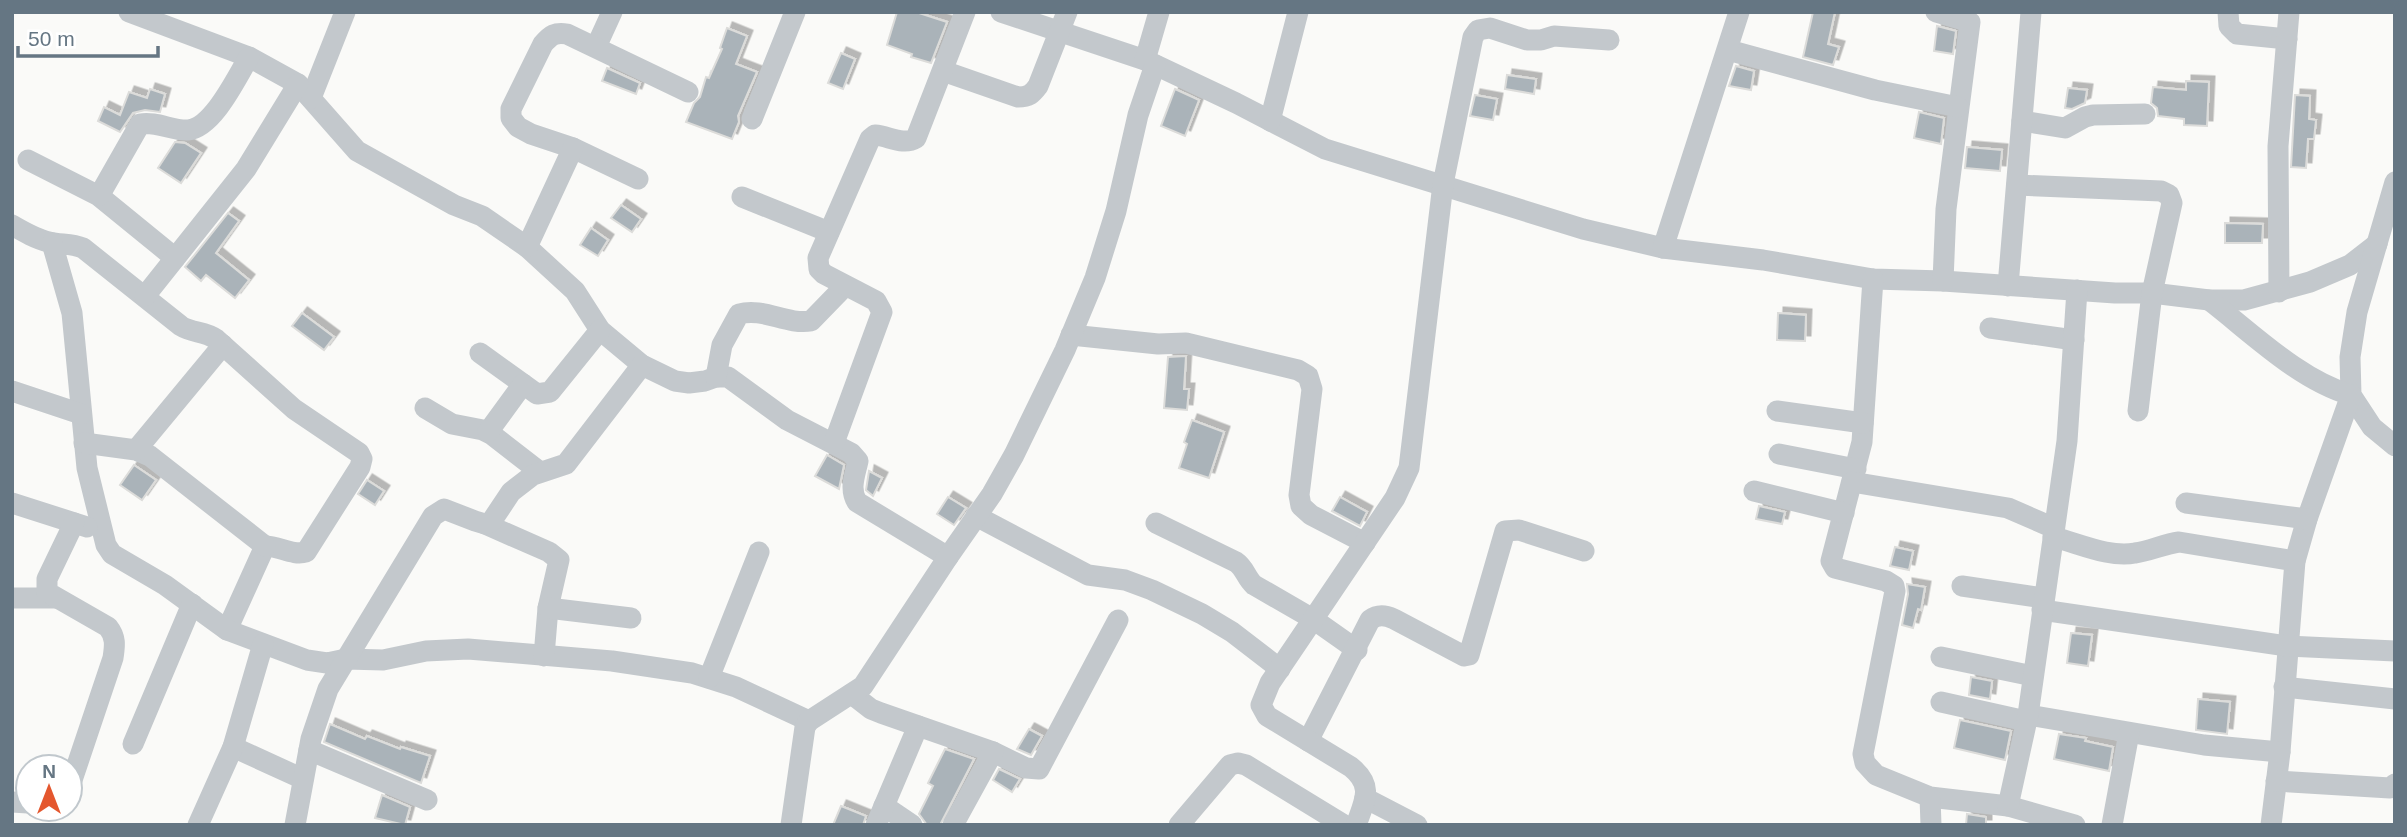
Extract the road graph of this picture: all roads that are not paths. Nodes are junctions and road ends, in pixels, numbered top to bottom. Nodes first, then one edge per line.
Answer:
1 (345, 12) edge
2 (612, 12) edge
3 (795, 12) edge
4 (965, 12) edge
5 (1001, 12) edge
6 (1159, 12) edge
7 (1298, 12) edge
8 (1739, 12) edge
9 (1936, 12) edge
10 (2031, 12) edge
11 (2228, 12) edge
12 (2289, 12) edge
13 (139, 14) edge
14 (1063, 21) edge
15 (2287, 39) junction
16 (1609, 40) dead end
17 (596, 47) junction
18 (1728, 50) junction
19 (249, 57) junction
20 (1150, 63) junction
21 (943, 71) junction
22 (305, 91) junction
23 (688, 92) dead end
24 (1958, 107) junction
25 (2145, 114) dead end
26 (752, 119) dead end
27 (1270, 121) junction
28 (2022, 121) junction
29 (573, 148) junction
30 (28, 160) dead end
31 (638, 179) dead end
32 (2395, 182) edge
33 (1443, 184) junction
34 (2017, 185) junction
35 (99, 196) junction
36 (742, 197) dead end
37 (12, 225) edge
38 (829, 232) junction
39 (2384, 239) edge
40 (52, 243) junction
41 (527, 247) junction
42 (1663, 248) junction
43 (175, 258) junction
44 (1873, 279) junction
45 (1943, 281) junction
46 (845, 286) junction
47 (2008, 286) junction
48 (2077, 290) junction
49 (2279, 292) junction
50 (2152, 293) junction
51 (145, 296) junction
52 (2209, 300) junction
53 (1990, 328) dead end
54 (600, 330) junction
55 (1071, 335) junction
56 (2074, 341) junction
57 (223, 345) junction
58 (480, 353) dead end
59 (642, 365) junction
60 (716, 377) junction
61 (523, 384) junction
62 (12, 391) edge
63 (2351, 395) junction
64 (425, 408) dead end
65 (1777, 411) dead end
66 (2138, 411) dead end
67 (81, 414) junction
68 (1863, 423) junction
69 (488, 432) junction
70 (84, 443) junction
71 (834, 443) junction
72 (2395, 446) edge
73 (136, 450) junction
74 (1779, 454) dead end
75 (540, 472) junction
76 (1854, 475) junction
77 (1754, 491) dead end
78 (12, 503) edge
79 (2186, 503) dead end
80 (1843, 513) junction
81 (976, 516) junction
82 (2307, 519) junction
83 (74, 523) junction
84 (1156, 523) dead end
85 (485, 524) junction
86 (102, 532) junction
87 (2053, 532) junction
88 (1365, 543) junction
89 (265, 545) junction
90 (1584, 551) dead end
91 (759, 552) dead end
92 (947, 557) junction
93 (2295, 561) junction
94 (1962, 586) dead end
95 (12, 598) edge
96 (56, 598) junction
97 (192, 604) junction
98 (2043, 604) junction
99 (548, 608) junction
100 (631, 618) dead end
101 (1313, 619) junction
102 (1118, 620) dead end
103 (227, 630) junction
104 (263, 644) junction
105 (2287, 646) junction
106 (1357, 650) junction
107 (2395, 652) edge
108 (544, 656) junction
109 (1941, 657) dead end
110 (346, 659) junction
111 (1280, 668) junction
112 (2033, 676) junction
113 (709, 678) junction
114 (2284, 687) junction
115 (853, 695) junction
116 (2395, 699) edge
117 (1941, 702) dead end
118 (2027, 718) junction
119 (809, 721) junction
120 (918, 726) junction
121 (2129, 733) junction
122 (1308, 741) junction
123 (133, 744) dead end
124 (233, 747) junction
125 (309, 750) junction
126 (2280, 751) junction
127 (993, 752) junction
128 (81, 753) edge
129 (303, 779) junction
130 (2276, 781) junction
131 (2395, 784) edge
132 (1930, 797) junction
133 (1365, 798) junction
134 (426, 800) dead end
135 (2002, 812) edge
136 (880, 816) edge
137 (793, 824) edge
138 (198, 825) edge
139 (295, 825) edge
140 (912, 825) edge
141 (953, 825) edge
142 (1179, 825) edge
143 (1344, 825) edge
144 (1356, 825) edge
145 (1417, 825) edge
146 (1931, 825) edge
147 (2075, 825) edge
148 (2112, 825) edge
149 (2271, 825) edge

1 - 22 street
2 - 17 street
3 - 26 street
4 - 21 street
5 - 14 street
6 - 20 street
7 - 27 street
8 - 18 street
9 - 24 street
10 - 28 street
11 - 15 street
12 - 15 street
13 - 19 street
14 - 20 street
14 - 21 street
15 - 49 street
16 - 33 street
17 - 23 street
17 - 29 street
18 - 24 street
18 - 42 street
19 - 22 street
19 - 35 street
20 - 27 street
20 - 55 street
21 - 38 street
22 - 41 street
22 - 43 street
24 - 45 street
25 - 28 street
27 - 33 street
28 - 34 street
29 - 31 street
29 - 41 street
30 - 35 street
32 - 39 street
33 - 42 street
33 - 88 street
34 - 47 street
34 - 50 street
35 - 43 street
36 - 38 street
37 - 40 street
38 - 46 street
39 - 49 street
39 - 63 street
40 - 51 street
40 - 67 street
41 - 54 street
42 - 44 street
43 - 51 street
44 - 45 street
44 - 68 street
45 - 47 street
46 - 60 street
46 - 71 street
47 - 48 street
48 - 50 street
48 - 56 street
49 - 52 street
50 - 52 street
50 - 66 street
51 - 57 street
52 - 63 street
53 - 56 street
54 - 59 street
54 - 61 street
55 - 81 street
55 - 88 street
56 - 87 street
57 - 73 street
57 - 89 street
58 - 61 street
59 - 60 street
59 - 75 street
60 - 71 street
61 - 69 street
62 - 67 street
63 - 72 street
63 - 82 street
64 - 69 street
65 - 68 street
67 - 70 street
68 - 76 street
69 - 75 street
70 - 73 street
70 - 86 street
71 - 92 street
73 - 89 street
74 - 76 street
75 - 85 street
76 - 80 street
76 - 87 street
77 - 80 street
78 - 83 street
79 - 82 street
80 - 132 street
81 - 92 street
81 - 111 street
82 - 93 street
83 - 86 street
83 - 96 street
84 - 101 street
85 - 99 street
85 - 110 street
86 - 97 street
87 - 93 street
87 - 98 street
88 - 101 street
89 - 103 street
90 - 106 street
91 - 113 street
92 - 115 street
93 - 105 street
94 - 98 street
95 - 96 street
96 - 128 street
97 - 103 street
97 - 123 street
98 - 105 street
98 - 112 street
99 - 100 street
99 - 108 street
101 - 106 street
101 - 111 street
102 - 127 street
103 - 104 street
104 - 110 street
104 - 124 street
105 - 107 street
105 - 114 street
106 - 122 street
108 - 110 street
108 - 113 street
109 - 112 street
110 - 125 street
111 - 122 street
112 - 118 street
113 - 119 street
114 - 116 street
114 - 126 street
115 - 119 street
115 - 120 street
117 - 118 street
118 - 121 street
118 - 135 street
119 - 137 street
120 - 127 street
120 - 136 street
121 - 126 street
121 - 148 street
122 - 133 street
124 - 129 street
124 - 138 street
125 - 129 street
125 - 134 street
126 - 130 street
127 - 141 street
129 - 139 street
130 - 131 street
130 - 149 street
132 - 135 street
132 - 146 street
133 - 144 street
133 - 145 street
135 - 147 street
136 - 140 street
142 - 143 street

